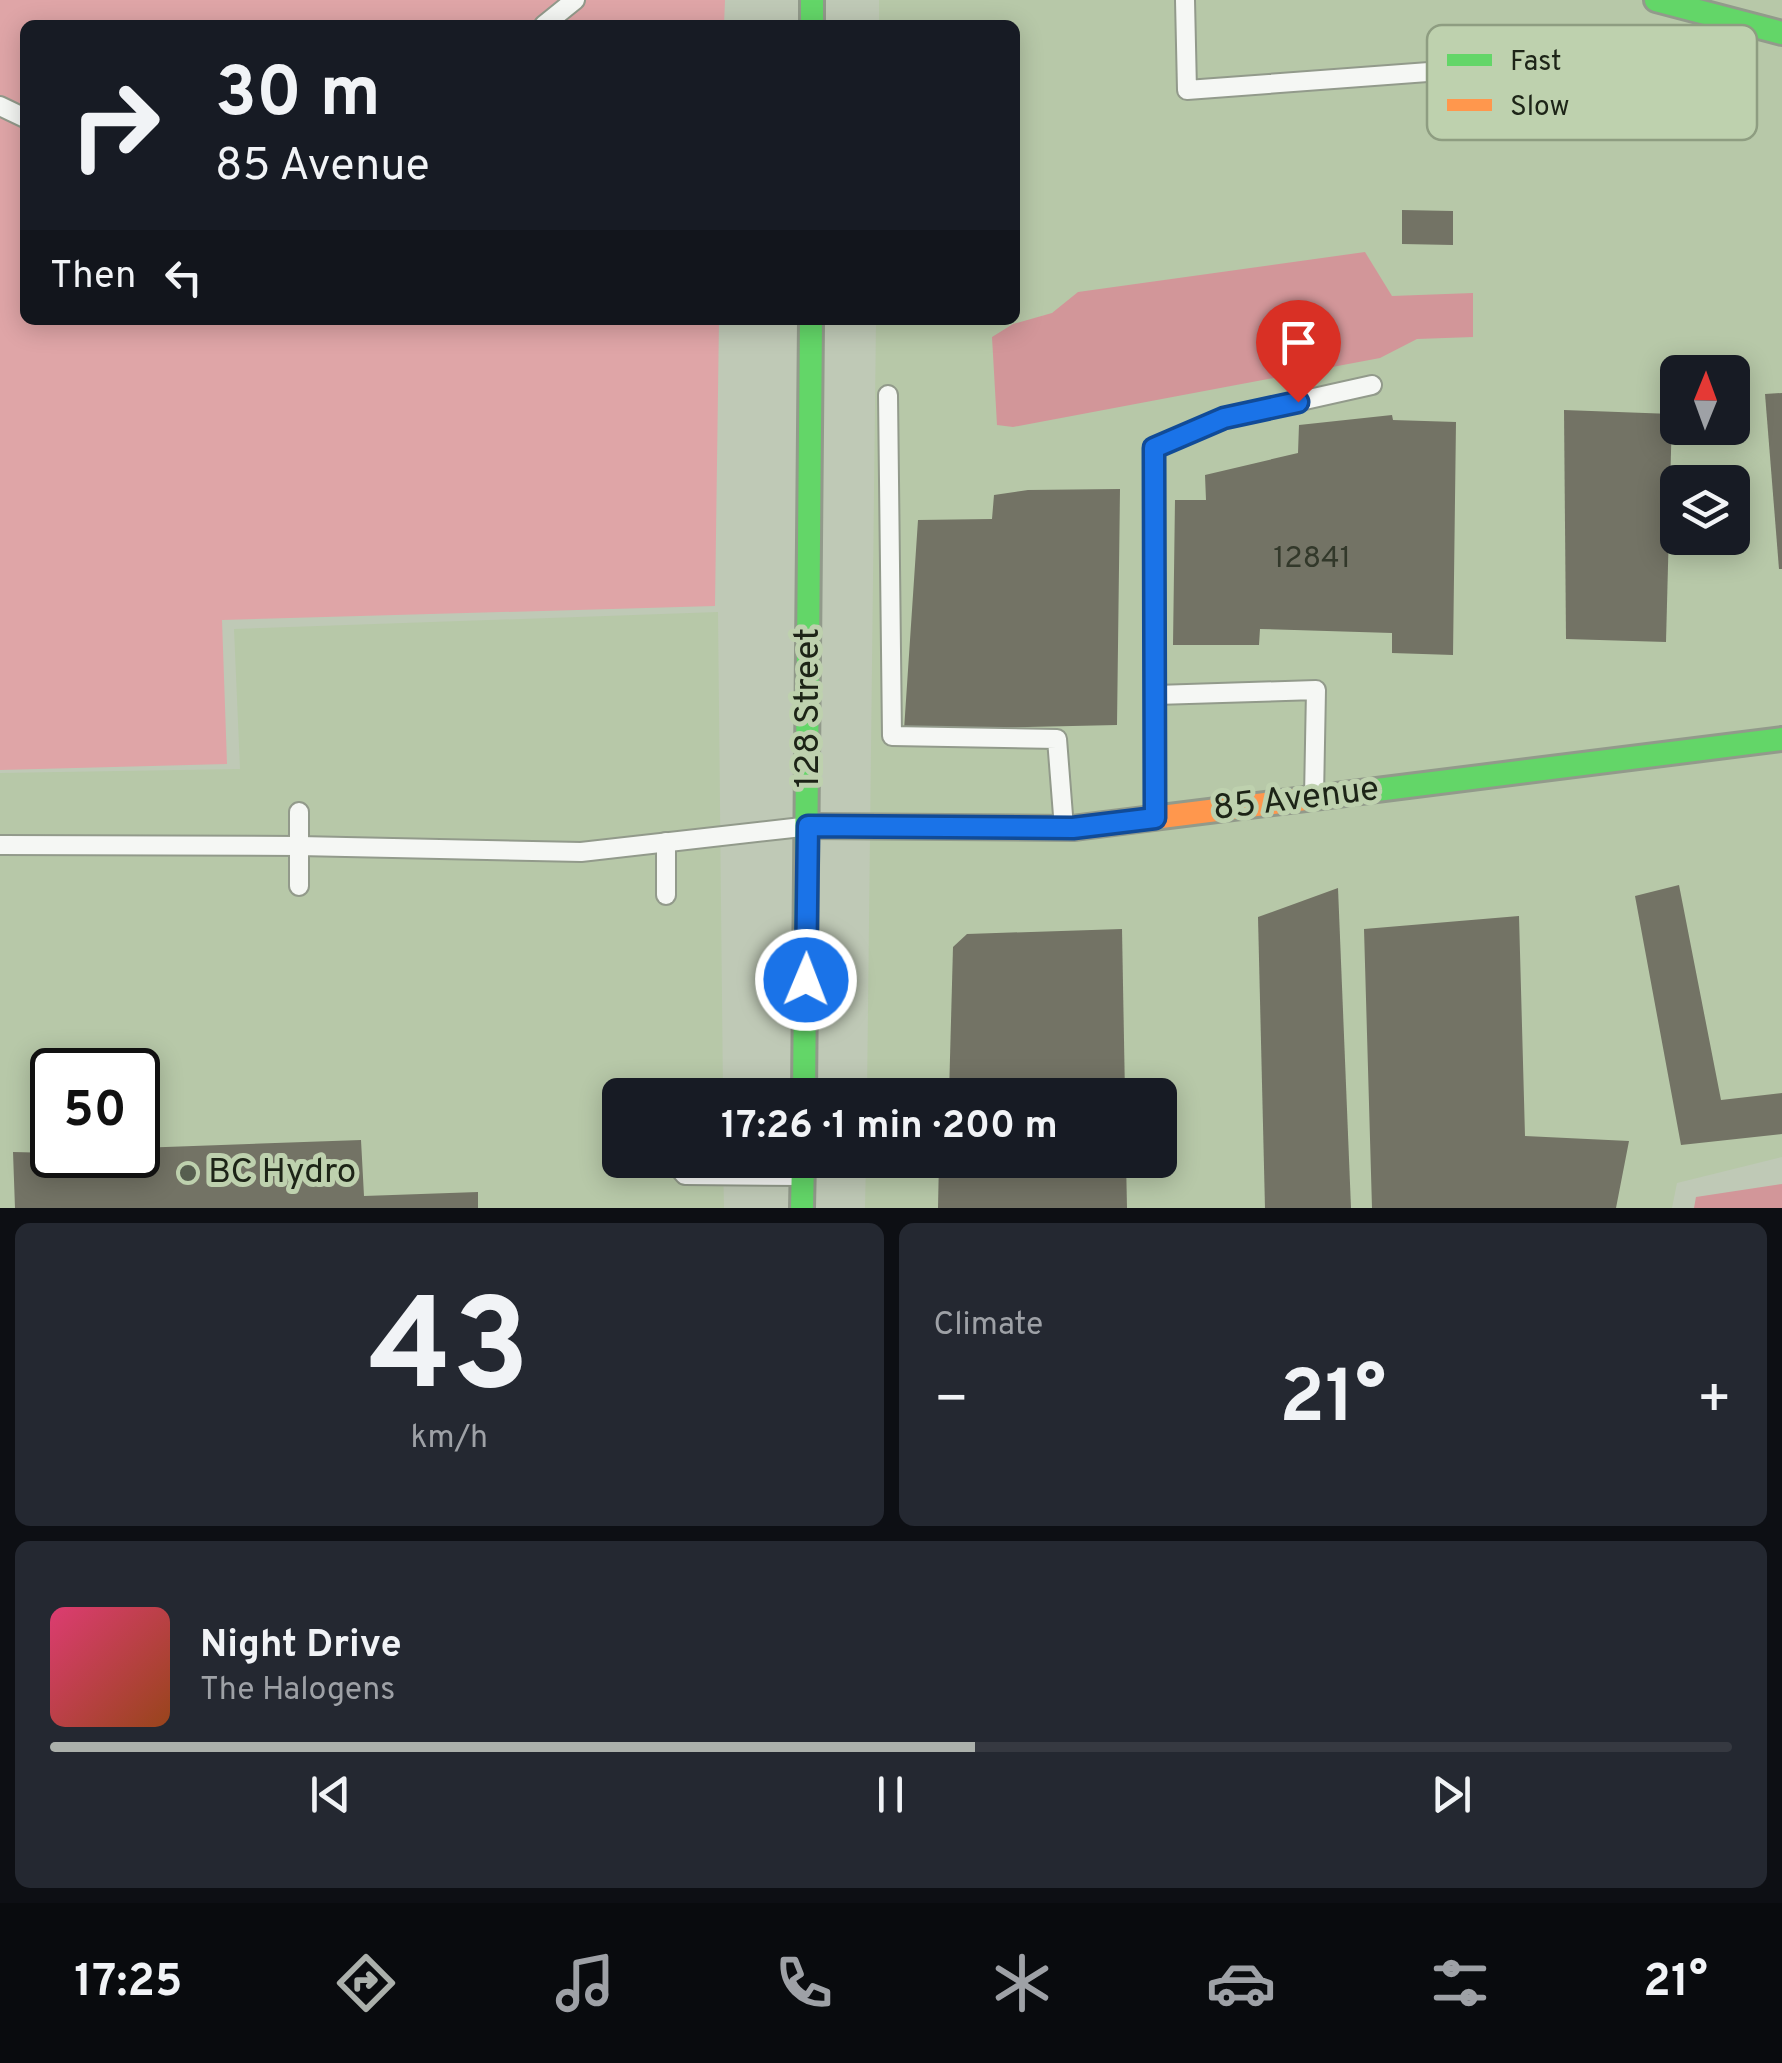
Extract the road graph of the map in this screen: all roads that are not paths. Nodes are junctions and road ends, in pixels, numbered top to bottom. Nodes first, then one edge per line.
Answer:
1 (574, 0) edge
2 (1185, 0) edge
3 (1656, 0) edge
4 (550, 20) edge
5 (1751, 25) edge
6 (1757, 26) edge
7 (1782, 33) edge
8 (1427, 72) edge
9 (811, 325) edge
10 (1372, 385) dead end
11 (888, 394) dead end
12 (1156, 696) junction
13 (1782, 739) edge
14 (1314, 798) junction
15 (299, 812) dead end
16 (1155, 818) junction
17 (808, 826) junction
18 (1064, 828) junction
19 (666, 842) junction
20 (0, 845) edge
21 (299, 846) junction
22 (300, 886) dead end
23 (666, 896) dead end
24 (804, 1078) edge
25 (803, 1178) edge
26 (802, 1208) edge

1 - 4 lane
2 - 8 lane
3 - 5 street
6 - 7 street
9 - 17 street, 128 Street
10 - 12 lane
11 - 18 lane
12 - 14 lane
12 - 16 lane
13 - 14 street, 85 Avenue
14 - 16 street, 85 Avenue
15 - 21 lane
16 - 18 street, 85 Avenue
17 - 18 street, 85 Avenue
17 - 19 lane
17 - 24 street, 128 Street
19 - 21 lane
19 - 23 lane
20 - 21 lane
21 - 22 lane
25 - 26 street

